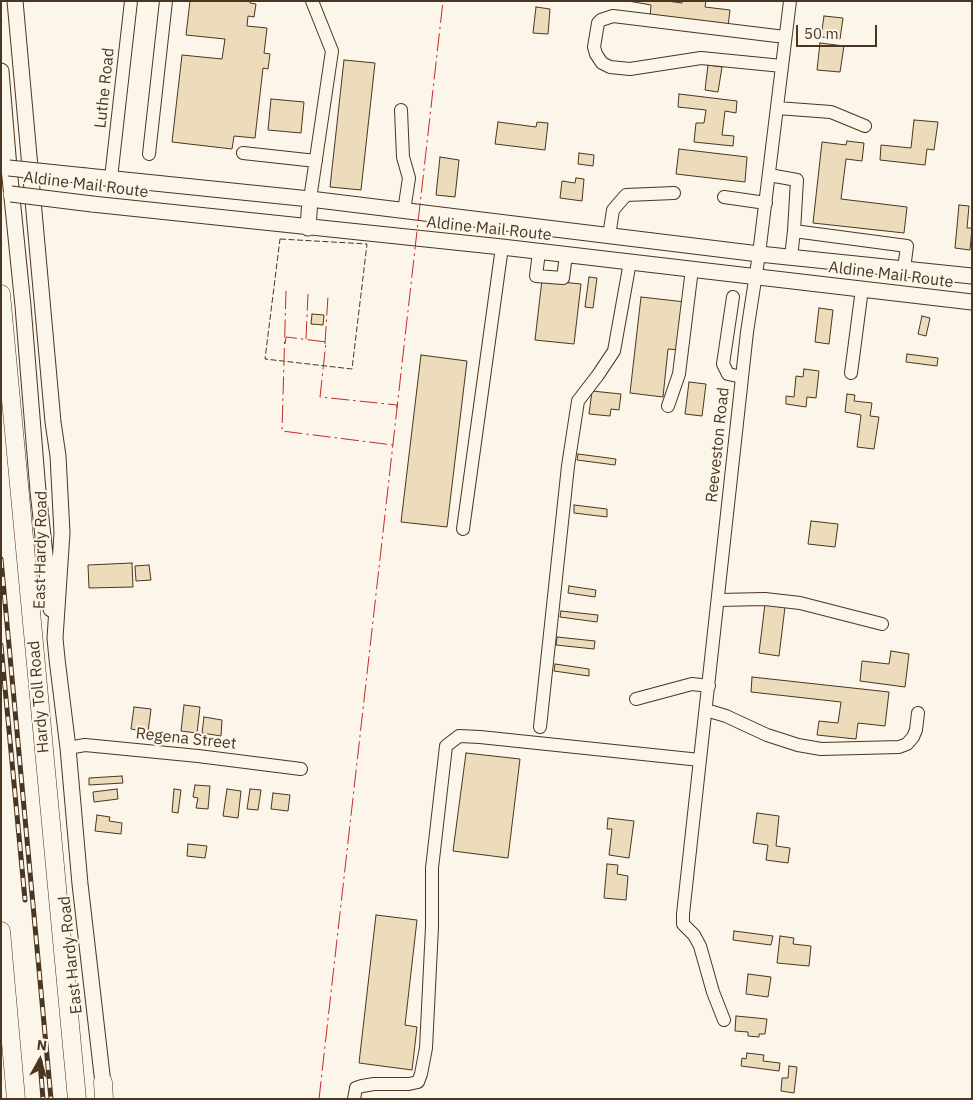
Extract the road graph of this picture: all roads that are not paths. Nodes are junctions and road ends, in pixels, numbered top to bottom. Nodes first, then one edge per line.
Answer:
1 (15, 1) edge
2 (131, 1) edge
3 (166, 1) edge
4 (312, 1) edge
5 (790, 1) edge
6 (785, 37) junction
7 (782, 66) junction
8 (1, 71) edge
9 (777, 108) junction
10 (401, 110) dead end
11 (865, 126) dead end
12 (242, 153) dead end
13 (149, 154) dead end
14 (316, 161) junction
15 (5, 168) edge
16 (769, 175) junction
17 (111, 178) junction
18 (6, 193) edge
19 (674, 193) dead end
20 (724, 197) dead end
21 (310, 199) junction
22 (766, 203) junction
23 (404, 211) junction
24 (506, 223) junction
25 (308, 228) junction
26 (794, 232) junction
27 (609, 236) junction
28 (502, 247) junction
29 (539, 252) junction
30 (760, 254) junction
31 (566, 255) junction
32 (791, 257) junction
33 (630, 262) junction
34 (692, 269) junction
35 (904, 269) junction
36 (972, 276) edge
37 (755, 277) junction
38 (862, 289) junction
39 (1, 294) edge
40 (733, 297) dead end
41 (972, 302) edge
42 (851, 373) dead end
43 (742, 377) junction
44 (668, 406) dead end
45 (463, 529) dead end
46 (718, 600) junction
47 (882, 624) dead end
48 (55, 638) junction
49 (709, 686) junction
50 (636, 699) dead end
51 (706, 710) junction
52 (918, 713) dead end
53 (540, 727) dead end
54 (68, 748) junction
55 (700, 760) junction
56 (301, 769) dead end
57 (1, 931) edge
58 (724, 1020) dead end
59 (104, 1093) edge
60 (16, 1099) edge
61 (77, 1099) edge
62 (354, 1099) edge

1 - 48 main road, East Hardy Road
2 - 17 street, Luthe Road
3 - 13 street
4 - 14 street
5 - 6 street, Reeveston Road
6 - 7 street, Reeveston Road
6 - 7 street
7 - 9 street, Reeveston Road
8 - 15 main road
9 - 11 street
9 - 16 street, Reeveston Road
10 - 23 street
12 - 14 street
14 - 21 street
15 - 17 main road, Aldine Mail Route, bridge
15 - 18 main road
16 - 22 street, Reeveston Road
16 - 26 street
17 - 21 main road, Aldine Mail Route
18 - 25 main road, Aldine Mail Route, bridge
18 - 48 main road
19 - 27 street
20 - 22 street
21 - 23 main road, Aldine Mail Route
21 - 25 main road
22 - 30 street, Reeveston Road
23 - 24 main road, Aldine Mail Route
24 - 27 main road, Aldine Mail Route
24 - 28 main road
25 - 28 main road, Aldine Mail Route
26 - 32 street
26 - 35 street
27 - 30 main road, Aldine Mail Route
28 - 29 main road, Aldine Mail Route
28 - 45 street
29 - 31 main road, Aldine Mail Route
29 - 31 street
30 - 32 main road, Aldine Mail Route
30 - 37 street, Reeveston Road
31 - 33 main road, Aldine Mail Route
32 - 35 main road, Aldine Mail Route
33 - 34 main road, Aldine Mail Route
33 - 53 street
34 - 37 main road, Aldine Mail Route
34 - 44 street
35 - 36 main road, Aldine Mail Route
37 - 38 main road, Aldine Mail Route
37 - 43 street, Reeveston Road
38 - 41 main road, Aldine Mail Route
38 - 42 street
39 - 61 highway, Hardy Toll Road
40 - 43 street
43 - 46 street, Reeveston Road
46 - 47 street
46 - 49 street, Reeveston Road
48 - 54 main road, East Hardy Road
49 - 50 street
49 - 51 street, Reeveston Road
51 - 52 street
51 - 55 street, Reeveston Road
54 - 56 street, Regena Street
54 - 59 main road, East Hardy Road
55 - 58 street, Reeveston Road
55 - 62 street
57 - 60 highway

